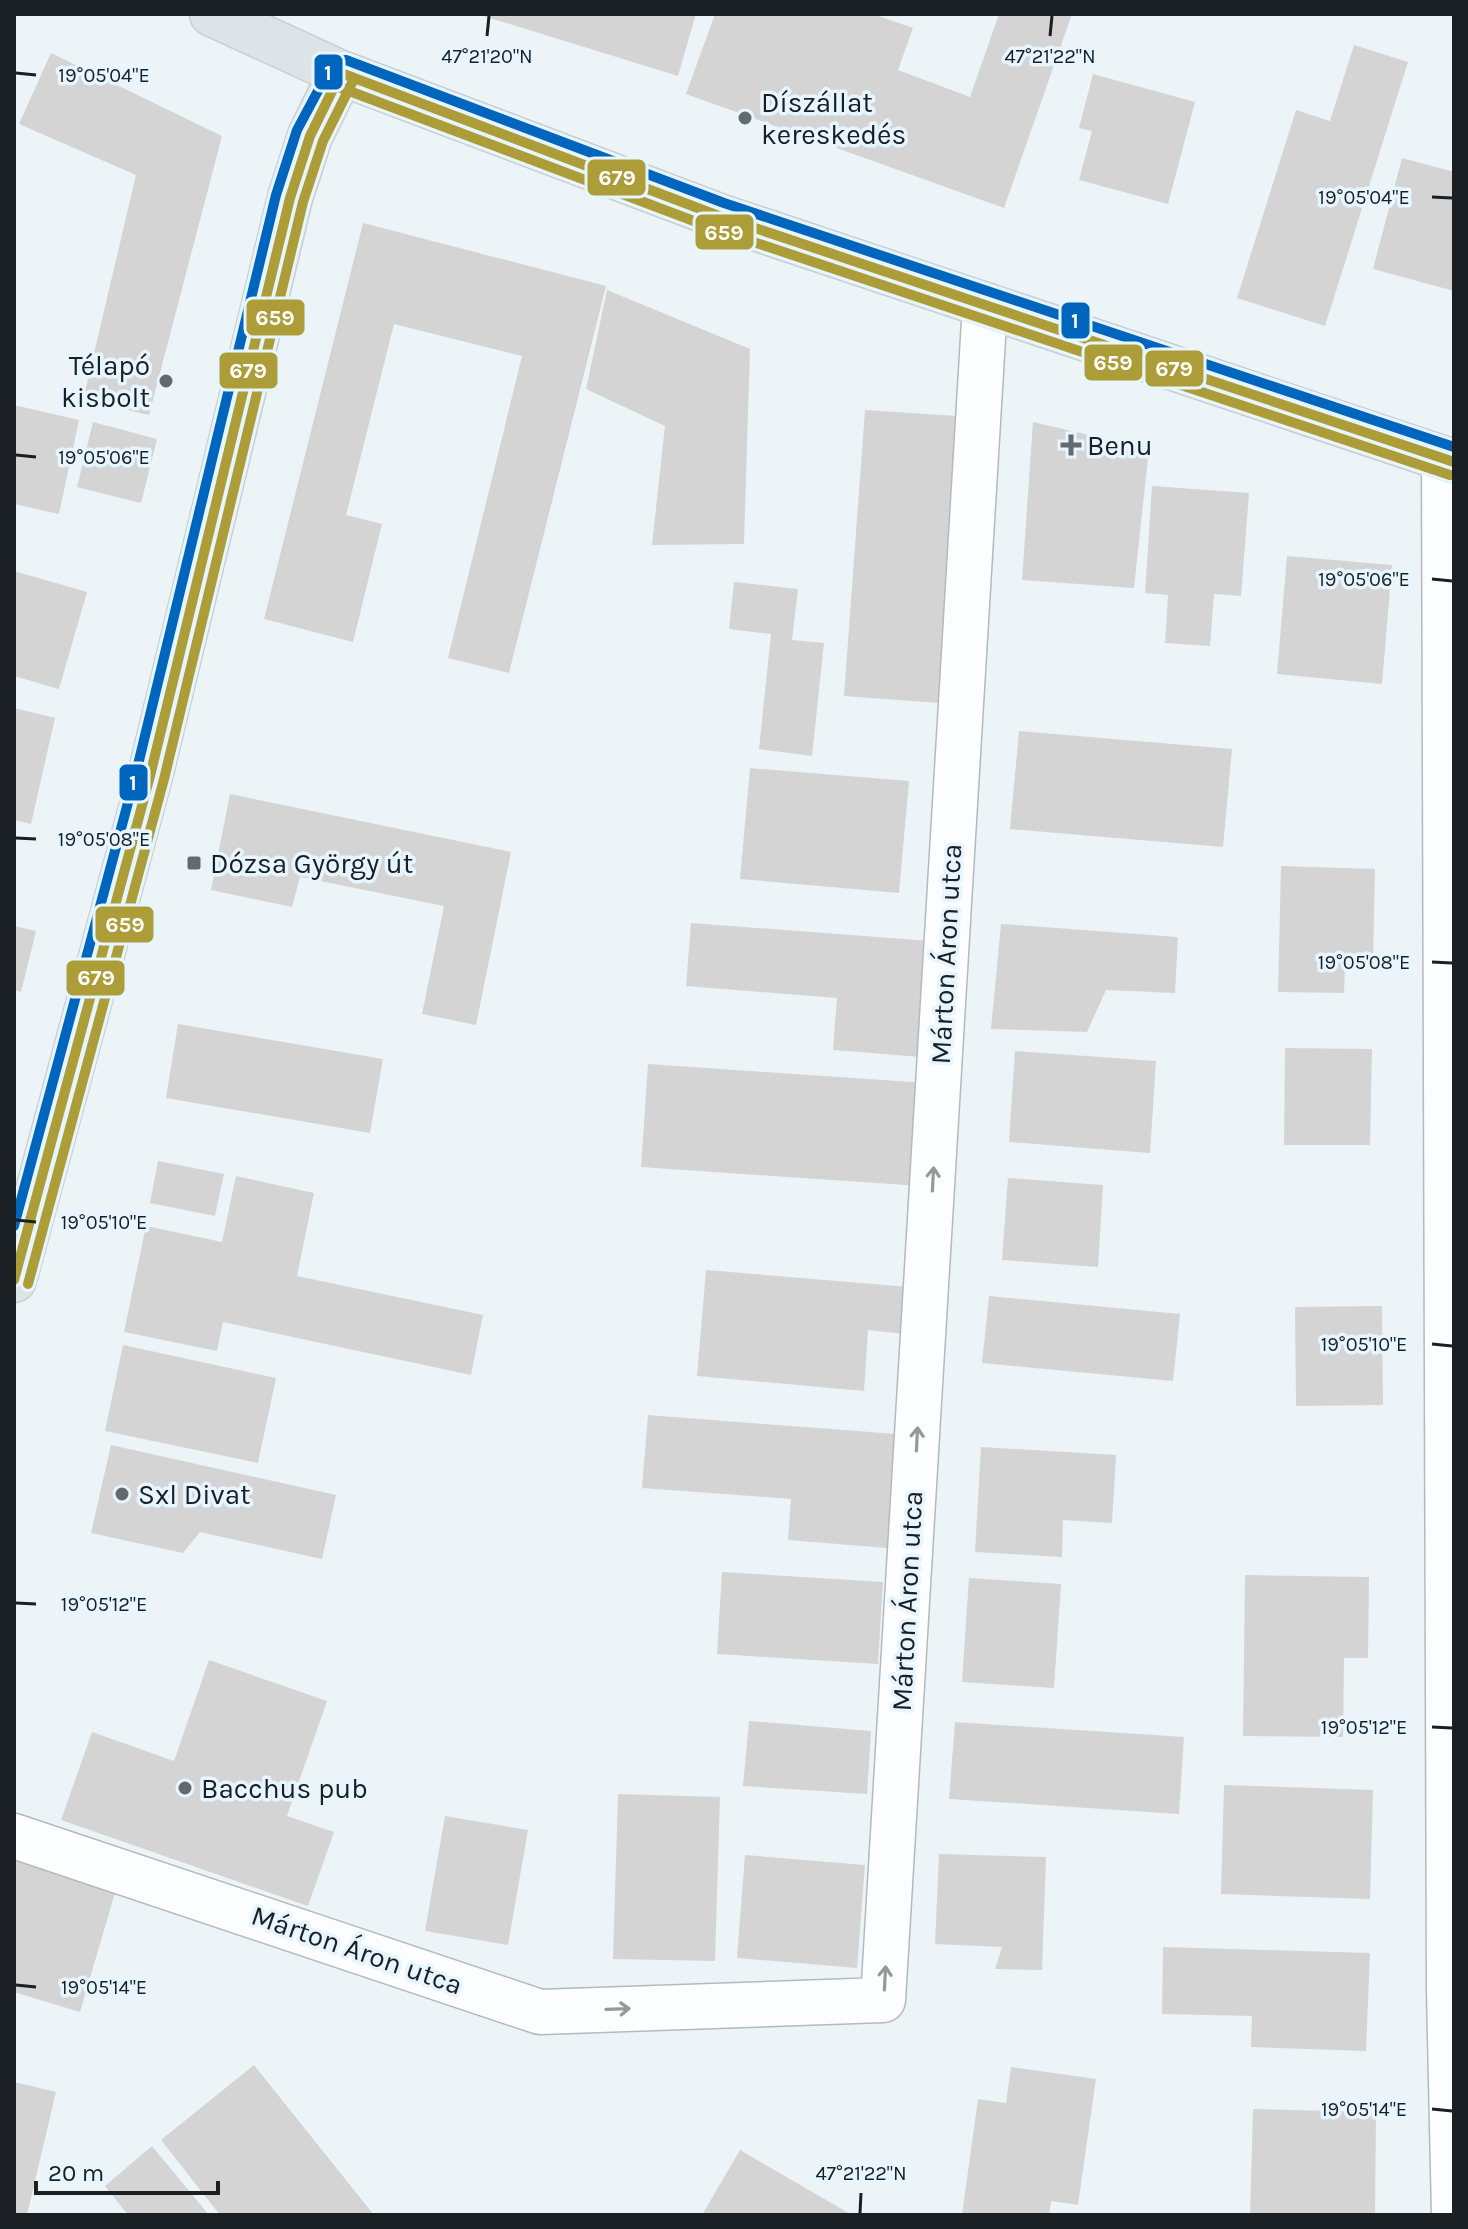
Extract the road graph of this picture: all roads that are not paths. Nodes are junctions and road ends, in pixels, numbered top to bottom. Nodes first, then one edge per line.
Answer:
1 (212, 14) edge
2 (341, 73) junction
3 (985, 305) junction
4 (1449, 461) edge
5 (14, 1280) edge
6 (14, 1836) edge
7 (1454, 2215) edge

1 - 2 main road
2 - 3 main road
2 - 5 main road
3 - 4 main road
6 -> 3 street, Márton Áron utca
4 - 7 street

